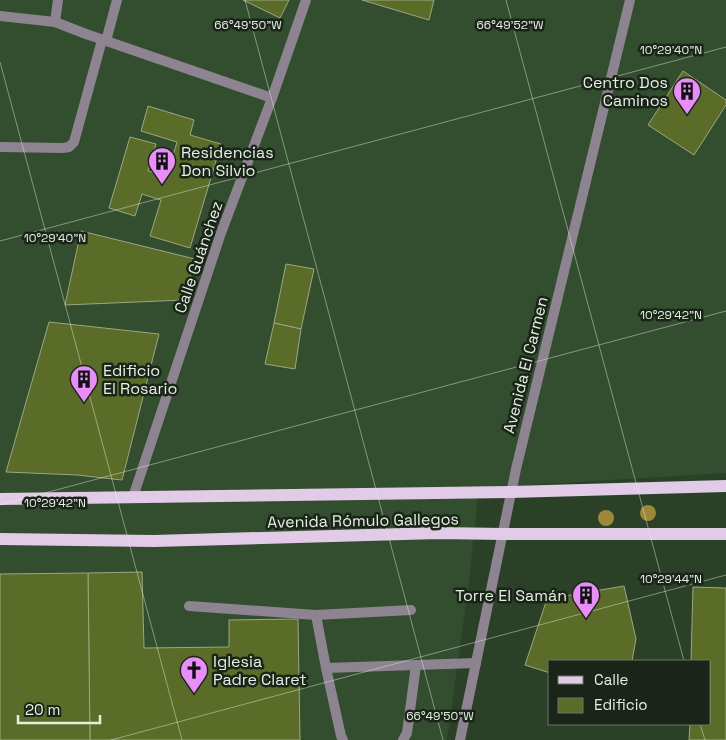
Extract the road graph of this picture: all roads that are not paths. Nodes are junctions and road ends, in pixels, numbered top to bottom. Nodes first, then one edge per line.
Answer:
1 (58, 0) edge
2 (117, 0) edge
3 (306, 0) edge
4 (630, 0) edge
5 (0, 16) edge
6 (55, 22) junction
7 (104, 40) junction
8 (272, 98) junction
9 (0, 147) edge
10 (726, 486) edge
11 (511, 492) junction
12 (0, 498) edge
13 (133, 498) junction
14 (503, 534) junction
15 (726, 534) edge
16 (0, 540) edge
17 (189, 606) dead end
18 (411, 610) dead end
19 (316, 615) junction
20 (476, 663) junction
21 (416, 665) junction
22 (326, 668) junction
23 (343, 740) edge
24 (403, 740) edge
25 (460, 740) edge

1 - 6 street
2 - 7 street
3 - 8 street, Calle Guánchez
4 - 11 street, Avenida El Carmen
5 - 6 street
6 - 7 street
7 - 8 street
7 - 9 street
8 - 13 street, Calle Guánchez
10 - 11 main road, Avenida Rómulo Gallegos
11 - 13 main road, Avenida Rómulo Gallegos
11 - 14 street, Avenida El Carmen
12 - 13 main road, Avenida Rómulo Gallegos
14 - 15 main road, Avenida Rómulo Gallegos
14 - 16 main road, Avenida Rómulo Gallegos
14 - 20 street, Avenida El Carmen
17 - 19 street
18 - 19 street
19 - 22 street
20 - 21 street
20 - 25 street, Avenida El Carmen
21 - 22 street
21 - 24 street
22 - 23 street

